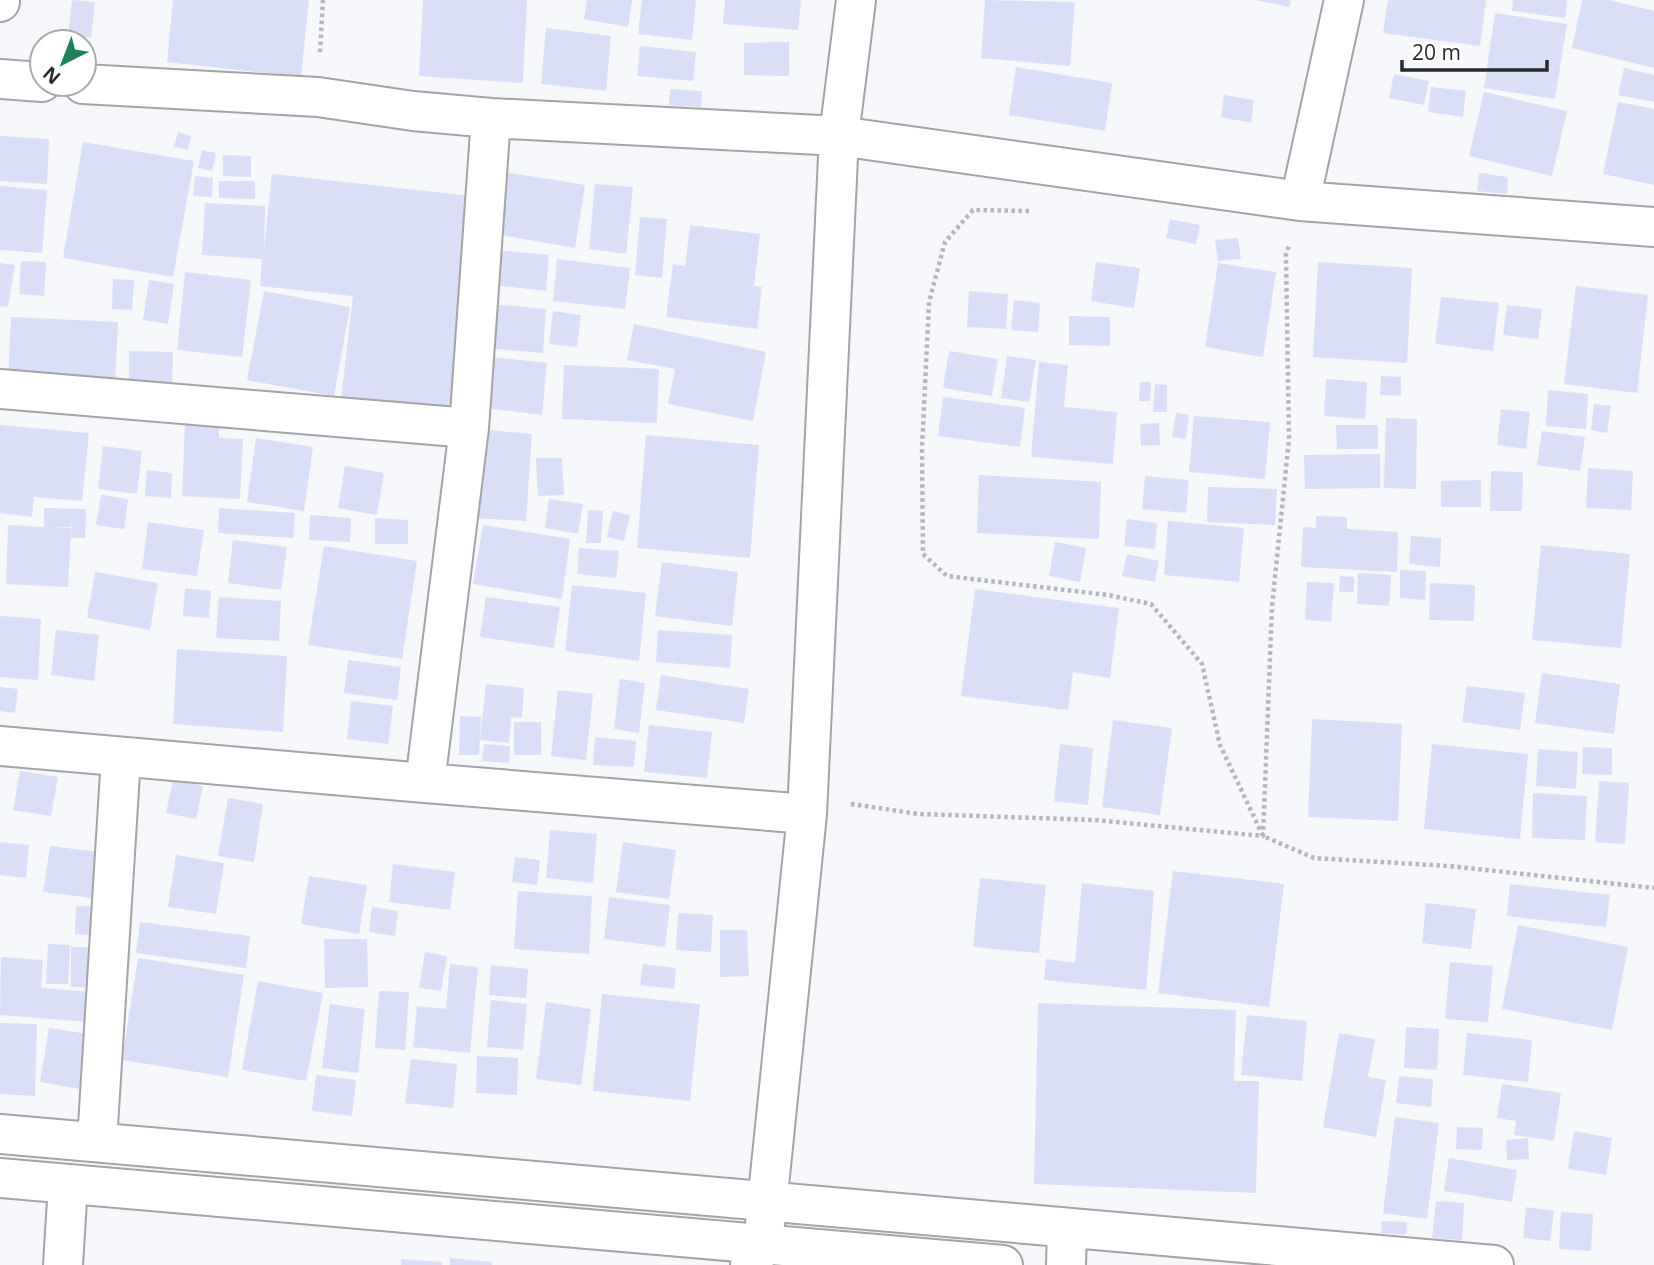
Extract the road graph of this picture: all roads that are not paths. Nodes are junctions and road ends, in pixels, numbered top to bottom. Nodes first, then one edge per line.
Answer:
1 (856, 0) edge
2 (1344, 0) edge
3 (0, 79) edge
4 (28, 81) edge
5 (98, 85) edge
6 (491, 118) junction
7 (839, 136) junction
8 (1300, 201) junction
9 (1654, 227) edge
10 (0, 389) edge
11 (469, 428) junction
12 (0, 746) edge
13 (121, 757) junction
14 (425, 783) junction
15 (808, 806) junction
16 (0, 1134) edge
17 (103, 1143) junction
18 (0, 1178) edge
19 (68, 1184) junction
20 (107, 1187) junction
21 (766, 1201) junction
22 (1067, 1247) edge
23 (757, 1255) edge
24 (1447, 1264) edge
25 (63, 1265) edge
26 (1003, 1265) edge
27 (1494, 1265) edge

1 - 7 street
2 - 8 street
3 - 4 street
5 - 6 street
6 - 7 street
6 - 11 street
7 - 8 street
7 - 15 street
8 - 9 street
10 - 11 street
11 - 14 street
12 - 13 street
13 - 14 street
13 - 17 street
14 - 15 street
15 - 21 street
16 - 17 street
17 - 20 street
17 - 21 street
18 - 19 street
19 - 20 street
19 - 25 street
20 - 23 street
21 - 22 street
21 - 23 street
22 - 24 street
23 - 26 street
24 - 27 street

